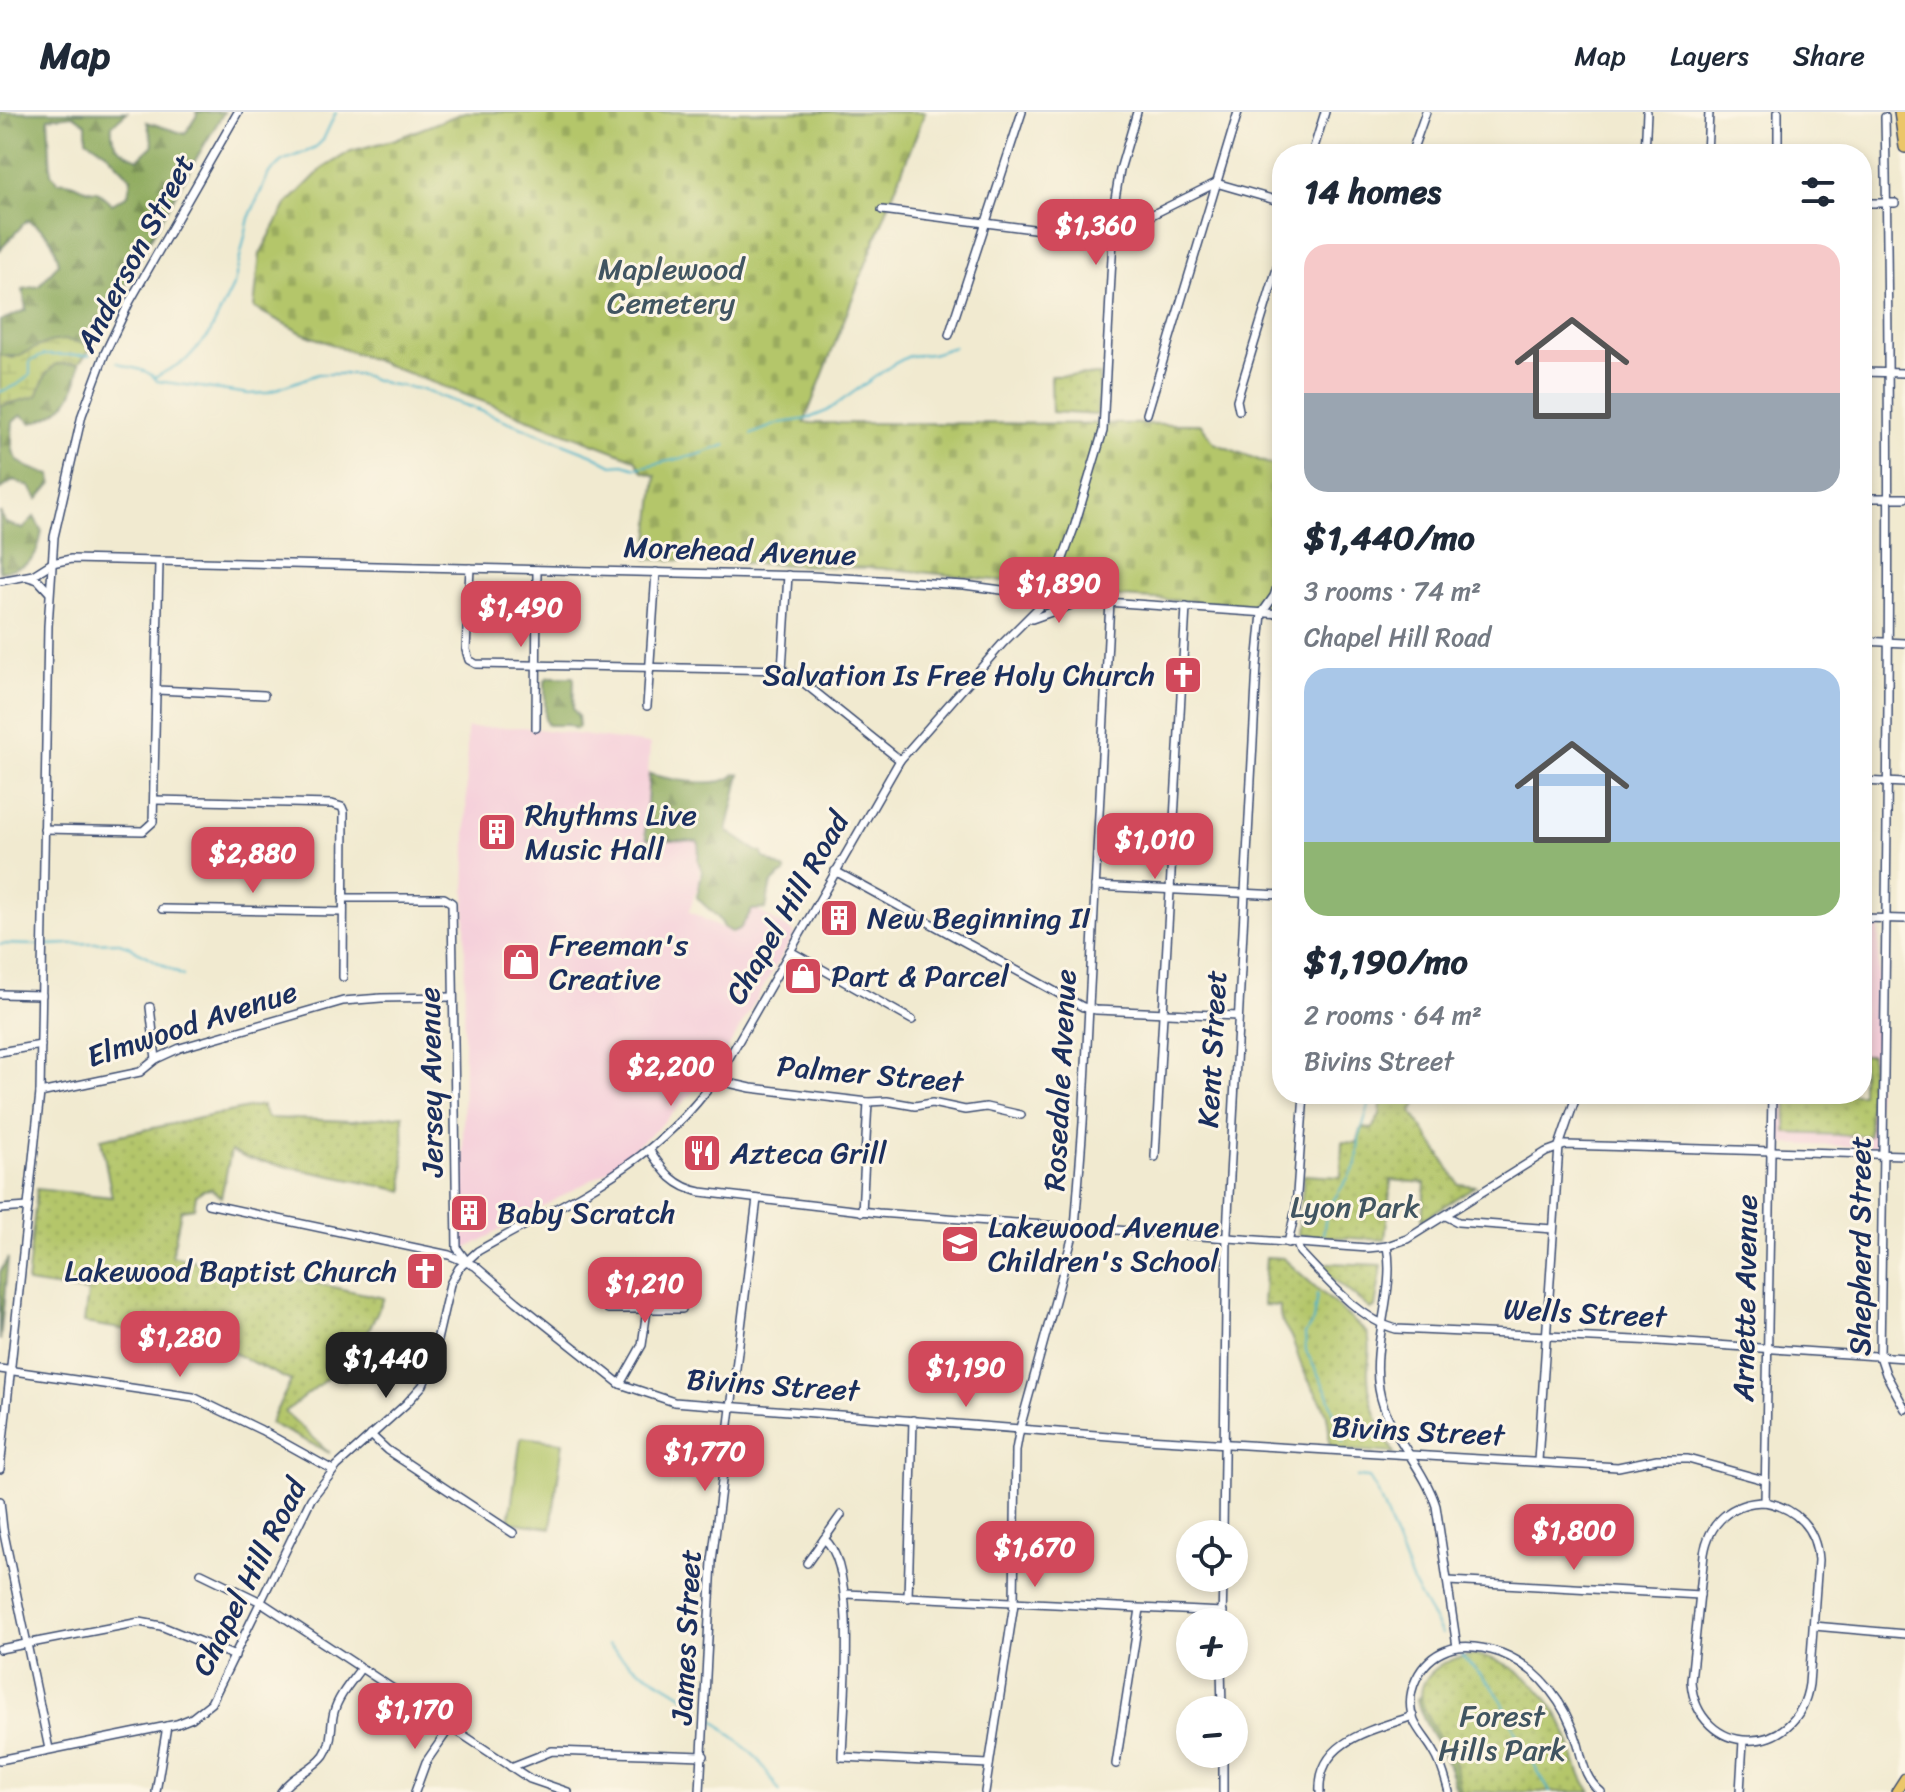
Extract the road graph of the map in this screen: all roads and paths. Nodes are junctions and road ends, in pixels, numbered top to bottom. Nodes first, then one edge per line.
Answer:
1 (238, 112) edge
2 (1022, 112) edge
3 (1137, 112) edge
4 (1238, 112) edge
5 (1325, 112) edge
6 (1426, 112) edge
7 (1647, 112) edge
8 (1709, 112) edge
9 (1778, 112) edge
10 (1900, 112) edge
11 (1885, 117) dead end
12 (1315, 144) edge
13 (1415, 144) edge
14 (1645, 144) edge
15 (1707, 144) edge
16 (1778, 144) edge
17 (1905, 147) edge
18 (1216, 183) junction
19 (1272, 199) edge
20 (1872, 203) edge
21 (1890, 203) junction
22 (882, 210) dead end
23 (986, 224) junction
24 (1113, 236) junction
25 (1272, 285) edge
26 (949, 335) dead end
27 (1872, 372) edge
28 (1888, 372) junction
29 (1905, 373) edge
30 (1239, 410) dead end
31 (1147, 414) dead end
32 (1872, 498) edge
33 (1889, 498) junction
34 (1905, 498) edge
35 (159, 562) junction
36 (52, 563) junction
37 (470, 568) junction
38 (537, 570) junction
39 (656, 572) junction
40 (788, 575) junction
41 (26, 577) junction
42 (0, 581) edge
43 (49, 592) junction
44 (1049, 597) junction
45 (1272, 599) edge
46 (1077, 600) junction
47 (1110, 601) junction
48 (1186, 607) junction
49 (1262, 613) junction
50 (1272, 614) edge
51 (1022, 624) junction
52 (1872, 641) edge
53 (1888, 642) junction
54 (1905, 643) edge
55 (537, 665) junction
56 (650, 668) junction
57 (782, 670) junction
58 (157, 690) junction
59 (264, 695) dead end
60 (647, 706) dead end
61 (536, 728) dead end
62 (900, 760) junction
63 (1872, 781) edge
64 (1888, 782) junction
65 (1905, 783) edge
66 (155, 800) junction
67 (44, 829) junction
68 (835, 871) junction
69 (1095, 886) junction
70 (1170, 889) junction
71 (1244, 893) junction
72 (1272, 894) edge
73 (343, 898) junction
74 (162, 909) dead end
75 (343, 912) junction
76 (1872, 918) edge
77 (1887, 919) junction
78 (1905, 919) edge
79 (790, 951) junction
80 (343, 977) dead end
81 (0, 994) edge
82 (42, 995) junction
83 (453, 997) junction
84 (150, 1007) dead end
85 (1088, 1009) junction
86 (1162, 1013) junction
87 (1238, 1016) junction
88 (912, 1020) dead end
89 (41, 1045) junction
90 (0, 1052) edge
91 (156, 1059) junction
92 (715, 1080) junction
93 (40, 1093) junction
94 (868, 1102) junction
95 (1303, 1104) edge
96 (1574, 1104) edge
97 (1772, 1104) edge
98 (1021, 1115) dead end
99 (1559, 1146) junction
100 (650, 1151) junction
101 (1771, 1151) junction
102 (1883, 1154) junction
103 (1905, 1155) edge
104 (1155, 1157) dead end
105 (757, 1199) junction
106 (208, 1204) dead end
107 (28, 1207) junction
108 (0, 1209) edge
109 (862, 1212) junction
110 (1446, 1216) junction
111 (1075, 1228) junction
112 (1553, 1229) junction
113 (1227, 1238) junction
114 (1293, 1244) junction
115 (1387, 1246) junction
116 (466, 1261) junction
117 (608, 1309) dead end
118 (682, 1309) dead end
119 (647, 1310) junction
120 (1382, 1325) junction
121 (1548, 1336) junction
122 (1769, 1349) junction
123 (1880, 1356) junction
124 (1905, 1358) edge
125 (0, 1369) edge
126 (11, 1370) junction
127 (620, 1384) junction
128 (731, 1405) junction
129 (1905, 1409) edge
130 (913, 1420) junction
131 (1020, 1428) junction
132 (371, 1435) junction
133 (1223, 1445) junction
134 (1411, 1455) junction
135 (1538, 1461) junction
136 (0, 1469) edge
137 (333, 1470) junction
138 (1764, 1480) junction
139 (0, 1501) edge
140 (1765, 1502) junction
141 (841, 1515) dead end
142 (1223, 1520) edge
143 (513, 1533) dead end
144 (824, 1539) junction
145 (807, 1563) dead end
146 (201, 1573) dead end
147 (1448, 1581) junction
148 (846, 1594) junction
149 (1700, 1595) junction
150 (908, 1598) junction
151 (261, 1602) junction
152 (1014, 1604) junction
153 (1140, 1609) junction
154 (1176, 1610) edge
155 (1814, 1626) junction
156 (1905, 1634) edge
157 (27, 1643) junction
158 (1457, 1647) junction
159 (0, 1649) edge
160 (235, 1656) junction
161 (361, 1668) junction
162 (1413, 1716) junction
163 (167, 1726) junction
164 (451, 1726) junction
165 (1743, 1741) junction
166 (49, 1749) junction
167 (704, 1756) junction
168 (0, 1760) edge
169 (989, 1764) junction
170 (1116, 1764) dead end
171 (511, 1767) junction
172 (1223, 1768) edge
173 (1905, 1778) edge
174 (549, 1790) edge
175 (156, 1792) edge
176 (281, 1792) edge
177 (415, 1792) edge
178 (568, 1792) edge
179 (700, 1792) edge
180 (985, 1792) edge
181 (1223, 1792) edge
182 (1320, 1792) edge
183 (1449, 1792) edge
184 (1601, 1792) edge
185 (1740, 1792) edge
186 (1896, 1792) edge

1 - 36 street, Anderson Street
2 - 23 street
3 - 24 street, Chapel Hill Road
4 - 18 street
5 - 12 street
6 - 13 street
7 - 14 street
8 - 15 street
9 - 16 street
10 - 17 highway
11 - 21 street, Shepherd Street
18 - 19 street
18 - 24 street
18 - 31 street
20 - 21 street
21 - 28 street, Shepherd Street
22 - 23 street
23 - 24 street
23 - 26 street
24 - 44 street, Chapel Hill Road
25 - 30 street
27 - 28 street
28 - 29 street
28 - 33 street, Shepherd Street
32 - 33 street
33 - 34 street
33 - 53 street, Shepherd Street
35 - 36 street, Morehead Avenue
35 - 37 street, Morehead Avenue
35 - 58 street
36 - 41 street
36 - 43 street, Anderson Street
37 - 38 street, Morehead Avenue
37 - 55 street
38 - 39 street, Morehead Avenue
38 - 55 street
39 - 40 street, Morehead Avenue
39 - 56 street
40 - 44 street, Morehead Avenue
40 - 57 street
41 - 42 street
41 - 43 street
43 - 67 street, Anderson Street
44 - 46 street, Morehead Avenue
44 - 51 street, Chapel Hill Road
45 - 49 street, Kent Street
46 - 47 street, Morehead Avenue
46 - 51 street
47 - 48 street, Morehead Avenue
47 - 69 street, Rosedale Avenue
48 - 49 street, Morehead Avenue
48 - 70 street
49 - 50 street, Morehead Avenue
49 - 71 street, Kent Street
51 - 62 street, Chapel Hill Road
52 - 53 street
53 - 54 street
53 - 64 street, Shepherd Street
55 - 56 street
55 - 61 street
56 - 57 street
56 - 60 street
57 - 62 street
58 - 59 street
58 - 66 street
62 - 68 street, Chapel Hill Road
63 - 64 street
64 - 65 street
64 - 77 street, Shepherd Street
66 - 67 street
66 - 73 street
67 - 82 street, Anderson Street
68 - 79 street, Chapel Hill Road
68 - 85 street
69 - 70 street
69 - 85 street, Rosedale Avenue
70 - 71 street
70 - 86 street
71 - 72 street
71 - 87 street, Kent Street
73 - 75 street
73 - 83 street, Jersey Avenue
74 - 75 street
75 - 80 street
76 - 77 street
77 - 78 street
77 - 102 street, Shepherd Street
79 - 88 street
79 - 92 street, Chapel Hill Road
81 - 82 street
82 - 89 street, Anderson Street
83 - 91 street, Elmwood Avenue
83 - 116 street, Jersey Avenue
84 - 91 street
85 - 86 street
85 - 111 street, Rosedale Avenue
86 - 87 street
86 - 104 street
87 - 113 street, Kent Street
89 - 90 street
89 - 93 street, Anderson Street
91 - 93 street, Elmwood Avenue
92 - 94 street, Palmer Street
92 - 100 street, Chapel Hill Road
93 - 107 street, Anderson Street
94 - 98 street, Palmer Street
94 - 109 street
95 - 114 street
96 - 99 street
97 - 101 street, Arnette Avenue
99 - 101 street
99 - 110 street
99 - 112 street
100 - 105 street
100 - 116 street, Chapel Hill Road
101 - 102 street
101 - 122 street, Arnette Avenue
102 - 103 street
102 - 123 street, Shepherd Street
105 - 109 street
105 - 128 street, James Street
106 - 116 street, Bivins Street
107 - 108 street
107 - 126 street, Anderson Street
109 - 111 street
110 - 112 street
110 - 115 street
111 - 113 street
111 - 131 street, Rosedale Avenue
112 - 121 street
113 - 114 street
113 - 133 street, Kent Street
114 - 115 street
114 - 120 street
115 - 120 street
116 - 127 street, Bivins Street
116 - 132 street, Chapel Hill Road
117 - 119 street
118 - 119 street
119 - 127 street
120 - 121 street, Wells Street
120 - 134 street
121 - 122 street, Wells Street
121 - 135 street
122 - 123 street, Wells Street
122 - 138 street, Arnette Avenue
123 - 124 street, Wells Street
123 - 129 street, Shepherd Street
125 - 126 street
126 - 136 street, Anderson Street
126 - 137 street
127 - 128 street, Bivins Street
128 - 130 street, Bivins Street
128 - 167 street, James Street
130 - 131 street, Bivins Street
130 - 150 street
131 - 133 street, Bivins Street
131 - 152 street, Rosedale Avenue
132 - 137 street, Chapel Hill Road
132 - 143 street
133 - 134 street, Bivins Street
133 - 142 street, Kent Street
134 - 135 street, Bivins Street
134 - 147 street
135 - 138 street, Bivins Street
137 - 151 street, Chapel Hill Road
138 - 140 street, Arnette Avenue
139 - 157 street
140 - 149 street
140 - 155 street
141 - 144 street
144 - 145 street
144 - 148 street
146 - 151 street
147 - 149 street
147 - 158 street
148 - 150 street
148 - 169 street
149 - 165 street
150 - 152 street
151 - 160 street, Chapel Hill Road
151 - 161 street
152 - 153 street
152 - 169 street, Rosedale Avenue
153 - 154 street
153 - 170 street
155 - 156 street
155 - 165 street
157 - 159 street
157 - 160 street
157 - 166 street
158 - 162 street
158 - 184 street
160 - 163 street, Chapel Hill Road
161 - 164 street
161 - 176 street
162 - 182 street
162 - 183 street
163 - 166 street, Chapel Hill Road
163 - 175 street
164 - 171 street
164 - 177 street
165 - 185 street
166 - 168 street, Chapel Hill Road
167 - 171 street
167 - 179 street, James Street
169 - 180 street, Rosedale Avenue
171 - 174 street
172 - 181 street
173 - 186 main road
174 - 178 street

